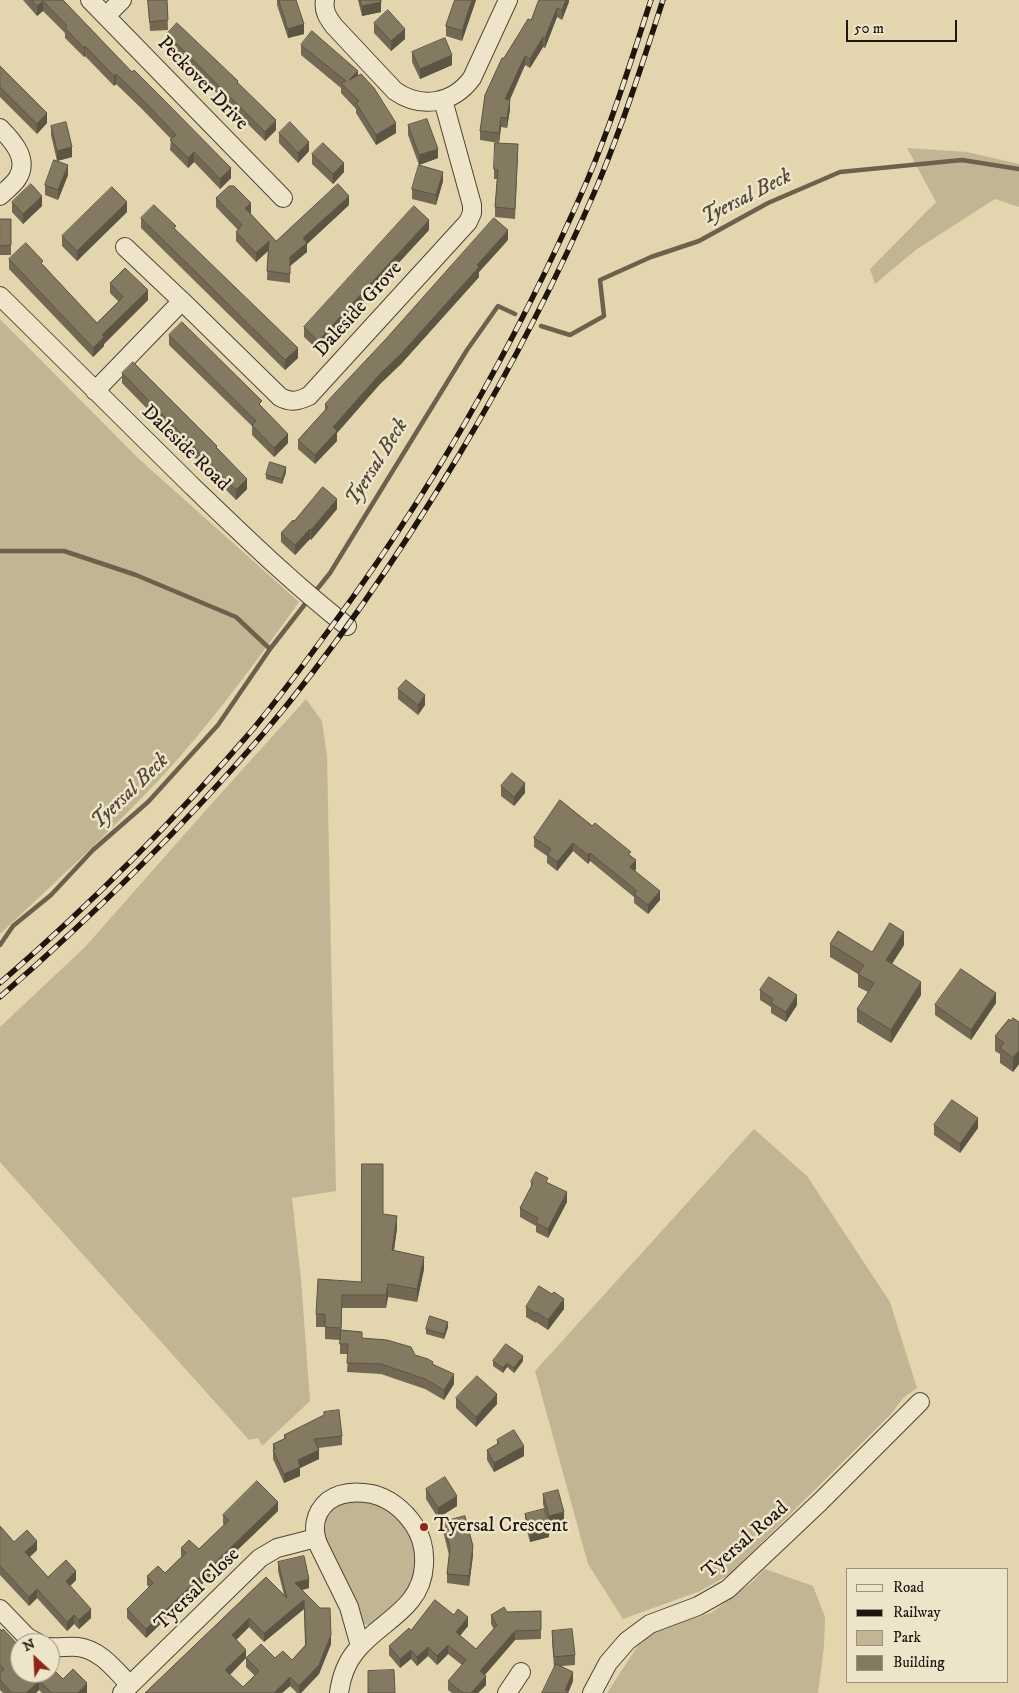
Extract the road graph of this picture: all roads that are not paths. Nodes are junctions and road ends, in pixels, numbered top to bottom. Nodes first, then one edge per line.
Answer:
1 (90, 0) edge
2 (122, 0) edge
3 (325, 0) edge
4 (508, 0) edge
5 (106, 16) junction
6 (443, 100) junction
7 (0, 128) edge
8 (0, 196) edge
9 (283, 198) dead end
10 (125, 247) dead end
11 (0, 296) edge
12 (182, 301) junction
13 (95, 391) junction
14 (346, 626) dead end
15 (920, 1402) dead end
16 (316, 1538) junction
17 (0, 1609) edge
18 (23, 1633) edge
19 (360, 1646) junction
20 (60, 1647) edge
21 (521, 1672) dead end
22 (126, 1689) edge
23 (339, 1693) edge
24 (507, 1693) edge
25 (592, 1693) edge

1 - 5 street, Peckover Drive
2 - 5 street
3 - 6 street
4 - 6 street
5 - 9 street, Peckover Drive
6 - 12 street, Daleside Grove
7 - 8 street
10 - 12 street, Daleside Grove
11 - 13 street, Daleside Road
12 - 13 street
13 - 14 street, Daleside Road
15 - 25 street, Tyersal Road
16 - 19 street
16 - 19 street
16 - 22 street, Tyersal Close
17 - 18 street
19 - 23 street
20 - 22 street
21 - 24 street

